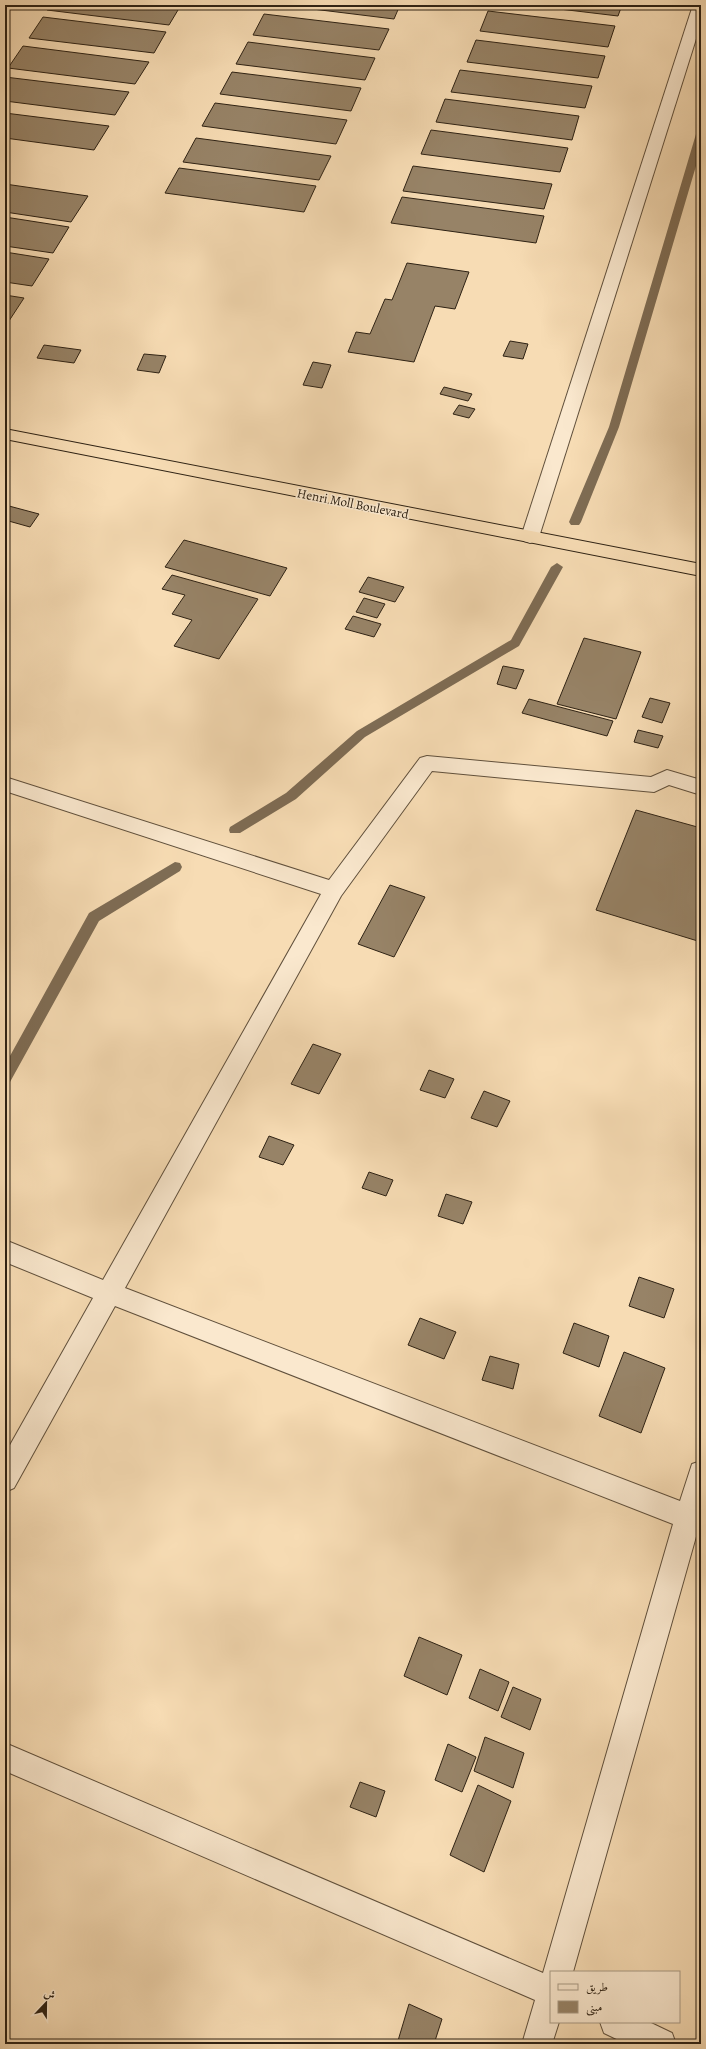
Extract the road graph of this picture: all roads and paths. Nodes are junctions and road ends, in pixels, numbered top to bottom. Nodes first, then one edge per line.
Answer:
1 (700, 5) edge
2 (5, 434) edge
3 (530, 537) junction
4 (701, 570) edge
5 (5, 784) edge
6 (701, 788) edge
7 (334, 890) junction
8 (5, 1251) edge
9 (109, 1293) junction
10 (701, 1473) edge
11 (5, 1479) edge
12 (695, 1519) edge
13 (5, 1757) edge
14 (558, 1971) edge
15 (550, 1992) edge
16 (550, 2001) edge
17 (617, 2023) edge
18 (537, 2044) edge
19 (661, 2044) edge

1 - 3 street
2 - 3 highway, Henri Moll Boulevard
3 - 4 highway, Henri Moll Boulevard
5 - 7 street
6 - 7 street
7 - 9 street
8 - 9 street
9 - 11 street
9 - 12 street
10 - 12 street
12 - 14 street
13 - 15 street
16 - 18 street
17 - 19 street

